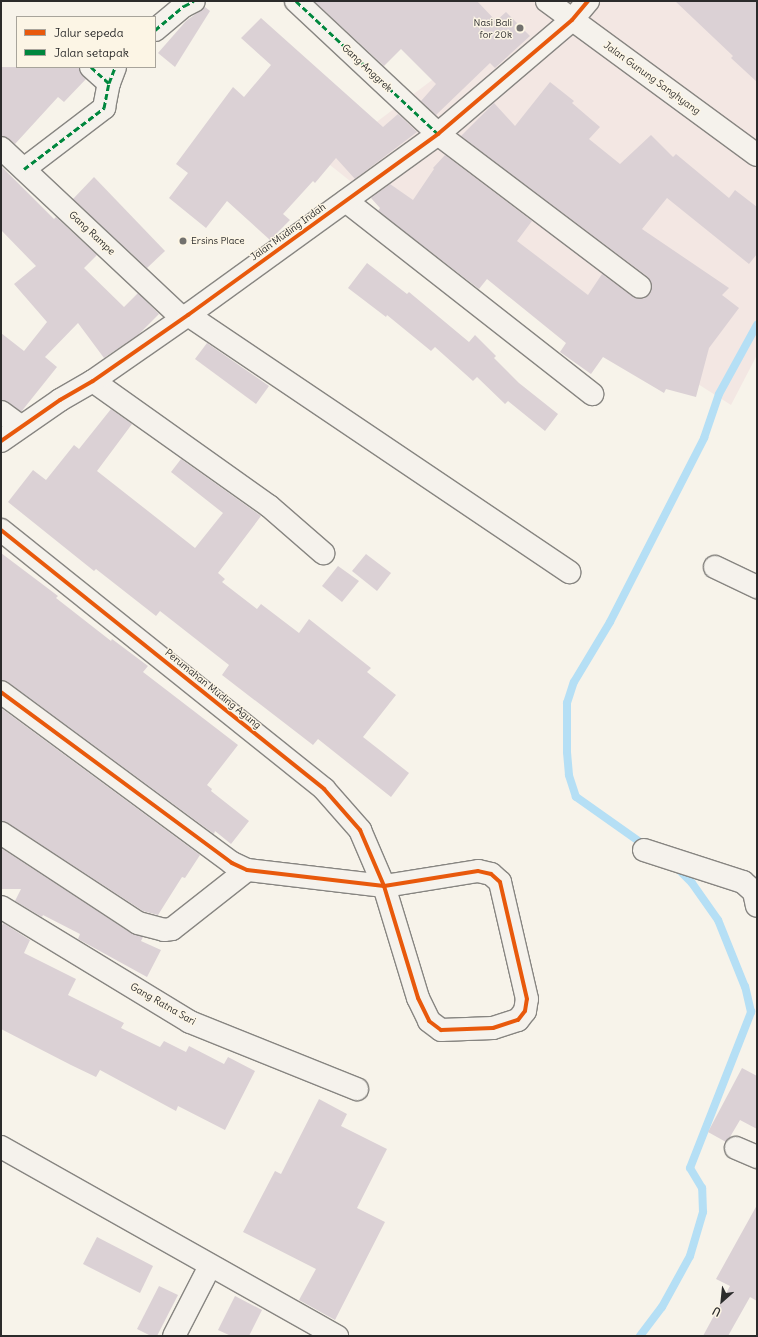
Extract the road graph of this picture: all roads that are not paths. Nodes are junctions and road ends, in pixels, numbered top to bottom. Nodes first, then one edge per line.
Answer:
1 (194, 1) edge
2 (296, 1) edge
3 (547, 1) edge
4 (588, 1) edge
5 (572, 20) junction
6 (156, 29) edge
7 (94, 68) edge
8 (112, 75) edge
9 (438, 134) junction
10 (1, 148) edge
11 (757, 155) edge
12 (24, 169) junction
13 (346, 201) junction
14 (640, 287) dead end
15 (185, 316) junction
16 (92, 381) junction
17 (592, 394) dead end
18 (1, 412) edge
19 (20, 426) junction
20 (1, 441) edge
21 (1, 530) edge
22 (323, 553) dead end
23 (715, 567) dead end
24 (569, 572) dead end
25 (757, 587) edge
26 (1, 692) edge
27 (1, 833) edge
28 (644, 850) dead end
29 (247, 870) junction
30 (384, 886) junction
31 (757, 906) edge
32 (1, 907) edge
33 (357, 1089) dead end
34 (1, 1147) edge
35 (736, 1148) dead end
36 (757, 1157) edge
37 (210, 1266) junction
38 (174, 1336) edge
39 (337, 1336) edge

1 - 6 street
2 - 9 street, Gang Anggrek
3 - 5 street, Jalan Gunung Sanghyang
4 - 5 street, Jalan Muding Indah
5 - 9 street, Jalan Muding Indah
5 - 11 street, Jalan Gunung Sanghyang
7 - 8 street
8 - 12 street
9 - 13 street, Jalan Muding Indah
9 - 14 street, Gang Anggrek
10 - 12 street, Gang Rampe
12 - 15 street, Gang Rampe
13 - 15 street, Jalan Muding Indah
13 - 17 street
15 - 16 street, Jalan Muding Indah
15 - 24 street, Gang Rampe
16 - 19 street, Jalan Muding Indah
16 - 22 street
18 - 19 street
19 - 20 street, Jalan Muding Indah
21 - 30 street, Perumahan Muding Agung
23 - 25 street
26 - 29 street, Perumahan Muding Agung
27 - 29 street
28 - 31 street
29 - 30 street, Perumahan Muding Agung
30 - 30 street, Perumahan Muding Agung
32 - 33 street, Gang Ratna Sari
34 - 37 street
35 - 36 street
37 - 38 street
37 - 39 street

